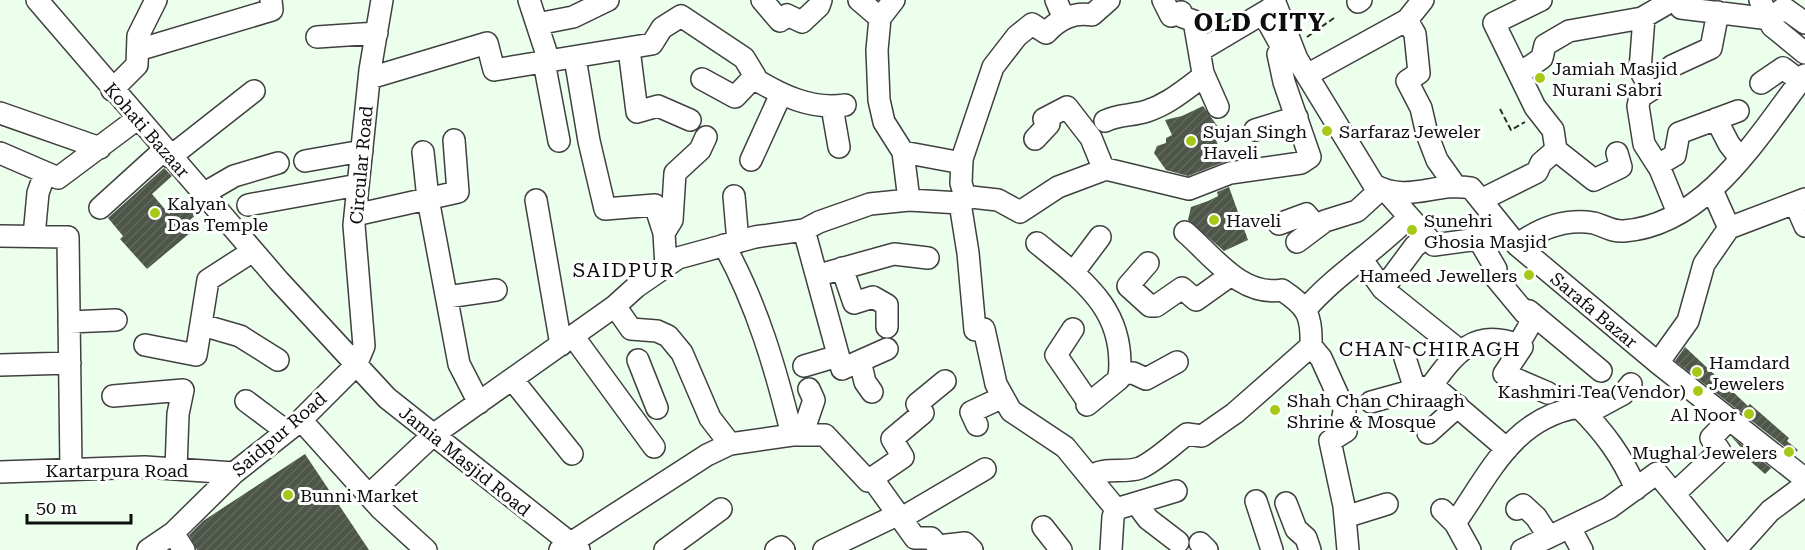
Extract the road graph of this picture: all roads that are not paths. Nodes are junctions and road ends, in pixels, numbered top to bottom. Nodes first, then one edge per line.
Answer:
1 (37, 0) edge
2 (156, 0) edge
3 (271, 0) edge
4 (382, 0) edge
5 (529, 0) edge
6 (762, 0) edge
7 (821, 0) edge
8 (859, 0) edge
9 (893, 0) edge
10 (1109, 0) edge
11 (1163, 0) edge
12 (1423, 0) edge
13 (1541, 0) edge
14 (605, 1) edge
15 (1677, 4) edge
16 (1271, 6) edge
17 (1060, 9) edge
18 (1718, 12) junction
19 (1764, 12) edge
20 (1644, 16) junction
21 (880, 18) junction
22 (1407, 20) junction
23 (1805, 23) edge
24 (537, 24) junction
25 (377, 33) junction
26 (317, 37) dead end
27 (629, 49) junction
28 (138, 50) junction
29 (1201, 50) junction
30 (1805, 53) edge
31 (575, 58) junction
32 (547, 62) junction
33 (1672, 66) dead end
34 (1519, 74) junction
35 (1307, 75) junction
36 (1204, 76) junction
37 (370, 78) junction
38 (753, 78) junction
39 (1802, 78) edge
40 (702, 79) dead end
41 (1761, 83) dead end
42 (112, 90) junction
43 (254, 91) dead end
44 (781, 94) junction
45 (1218, 107) dead end
46 (1738, 111) dead end
47 (0, 113) edge
48 (1297, 117) junction
49 (1716, 118) junction
50 (137, 119) junction
51 (690, 120) dead end
52 (1105, 121) dead end
53 (1255, 130) dead end
54 (706, 137) dead end
55 (1035, 139) dead end
56 (454, 140) dead end
57 (559, 141) dead end
58 (839, 147) dead end
59 (100, 148) junction
60 (1556, 150) junction
61 (362, 151) junction
62 (423, 152) dead end
63 (903, 152) junction
64 (0, 153) edge
65 (167, 153) junction
66 (1617, 153) dead end
67 (1740, 158) junction
68 (751, 160) dead end
69 (305, 161) dead end
70 (278, 163) dead end
71 (962, 163) junction
72 (1658, 165) junction
73 (1104, 170) junction
74 (45, 173) junction
75 (1454, 184) junction
76 (358, 185) junction
77 (1712, 190) junction
78 (1385, 191) junction
79 (203, 194) junction
80 (734, 196) dead end
81 (428, 199) junction
82 (536, 200) dead end
83 (909, 200) junction
84 (1481, 200) junction
85 (963, 201) junction
86 (1800, 201) edge
87 (248, 205) dead end
88 (100, 208) dead end
89 (1678, 213) junction
90 (355, 215) junction
91 (1409, 217) junction
92 (1279, 224) dead end
93 (1805, 226) edge
94 (1317, 227) junction
95 (1729, 228) junction
96 (804, 230) junction
97 (1185, 232) dead end
98 (664, 233) junction
99 (0, 236) edge
100 (34, 236) junction
101 (1100, 237) dead end
102 (1426, 238) junction
103 (1513, 239) junction
104 (1475, 240) junction
105 (1297, 242) dead end
106 (1037, 243) dead end
107 (731, 244) junction
108 (253, 251) junction
109 (928, 258) dead end
110 (1362, 260) junction
111 (1148, 263) dead end
112 (1469, 265) dead end
113 (666, 267) junction
114 (842, 268) junction
115 (1073, 273) junction
116 (1231, 274) junction
117 (819, 275) junction
118 (1383, 289) junction
119 (496, 290) dead end
120 (447, 297) junction
121 (1143, 301) junction
122 (615, 306) junction
123 (1306, 309) junction
124 (1535, 316) junction
125 (116, 320) dead end
126 (69, 322) junction
127 (1114, 322) junction
128 (202, 325) junction
129 (887, 327) dead end
130 (1073, 329) dead end
131 (567, 341) junction
132 (145, 345) dead end
133 (1311, 346) junction
134 (887, 349) dead end
135 (1459, 350) junction
136 (1524, 352) junction
137 (838, 356) junction
138 (1405, 358) dead end
139 (278, 360) dead end
140 (860, 361) junction
141 (1178, 362) dead end
142 (70, 363) junction
143 (1658, 363) junction
144 (0, 365) edge
145 (356, 365) junction
146 (804, 366) dead end
147 (1601, 371) dead end
148 (1119, 374) junction
149 (512, 379) junction
150 (945, 381) dead end
151 (1631, 384) dead end
152 (1423, 387) junction
153 (809, 389) dead end
154 (872, 392) dead end
155 (1548, 393) dead end
156 (615, 394) junction
157 (113, 396) dead end
158 (1003, 397) junction
159 (246, 400) dead end
160 (1371, 402) dead end
161 (479, 403) junction
162 (1458, 406) junction
163 (657, 408) dead end
164 (1586, 414) junction
165 (1731, 419) junction
166 (294, 425) junction
167 (977, 425) dead end
168 (1428, 433) dead end
169 (433, 435) junction
170 (797, 435) junction
171 (729, 444) junction
172 (654, 447) dead end
173 (1507, 449) junction
174 (572, 454) dead end
175 (176, 468) junction
176 (71, 469) junction
177 (985, 470) dead end
178 (0, 472) edge
179 (234, 473) junction
180 (1090, 477) junction
181 (1805, 479) edge
182 (868, 481) junction
183 (1805, 485) edge
184 (1636, 489) junction
185 (1176, 491) dead end
186 (1674, 494) junction
187 (369, 495) junction
188 (1256, 501) dead end
189 (1286, 503) dead end
190 (1387, 504) dead end
191 (1126, 506) junction
192 (721, 509) dead end
193 (1517, 509) dead end
194 (899, 517) junction
195 (1345, 517) junction
196 (1043, 527) dead end
197 (1570, 528) junction
198 (1549, 537) junction
199 (175, 542) edge
200 (1179, 542) dead end
201 (1111, 547) edge
202 (568, 548) edge
203 (937, 548) edge
204 (422, 549) edge
205 (148, 550) edge
206 (665, 550) edge
207 (776, 550) edge
208 (784, 550) edge
209 (824, 550) edge
210 (972, 550) edge
211 (1061, 550) edge
212 (1272, 550) edge
213 (1310, 550) edge
214 (1348, 550) edge
215 (1470, 550) edge
216 (1522, 550) edge
217 (1582, 550) edge
218 (1720, 550) edge
219 (1735, 550) edge

1 - 42 street, Kohati Bazaar
2 - 28 street
3 - 28 street
4 - 25 street, Circular Road
5 - 24 street
6 - 7 street
8 - 21 street
9 - 21 street
10 - 17 street
11 - 29 street
12 - 22 street
13 - 34 street
14 - 24 street
15 - 18 street
15 - 20 street
16 - 29 street
16 - 35 street
16 - 48 street
17 - 71 street
18 - 19 street
18 - 33 street
19 - 23 street
19 - 30 street
20 - 34 street
20 - 72 street
21 - 63 street
22 - 35 street
22 - 75 street
24 - 32 street
25 - 26 street
25 - 37 street, Circular Road
27 - 31 street
27 - 38 street
27 - 51 street
28 - 42 street
29 - 36 street
31 - 32 street
31 - 98 street
32 - 37 street
32 - 57 street
34 - 60 street
35 - 78 street
36 - 45 street
36 - 52 street
37 - 61 street, Circular Road
38 - 40 street
38 - 44 street
39 - 41 street
39 - 67 street
42 - 50 street, Kohati Bazaar
43 - 65 street
44 - 58 street
44 - 68 street
46 - 49 street
47 - 59 street
48 - 53 street
48 - 73 street
49 - 67 street
49 - 72 street
50 - 59 street
50 - 65 street, Kohati Bazaar
54 - 98 street
55 - 73 street
56 - 81 street
59 - 74 street
60 - 66 street
60 - 84 street
61 - 69 street
61 - 76 street, Circular Road
62 - 81 street
63 - 71 street
63 - 83 street
64 - 74 street
65 - 79 street, Kohati Bazaar
65 - 88 street
67 - 77 street
70 - 79 street
71 - 85 street
72 - 89 street
73 - 85 street
74 - 100 street
75 - 78 street
75 - 84 street, Sarafa Bazar
76 - 87 street
76 - 90 street, Circular Road
77 - 89 street
77 - 95 street
78 - 91 street
78 - 94 street
79 - 108 street, Kohati Bazaar
80 - 107 street
81 - 90 street
81 - 120 street
82 - 131 street
83 - 85 street
83 - 96 street
84 - 103 street, Sarafa Bazar
85 - 158 street
86 - 93 street
86 - 95 street
89 - 103 street
90 - 145 street, Circular Road
91 - 102 street
91 - 110 street
92 - 94 street
94 - 105 street
95 - 143 street
96 - 107 street
96 - 117 street
97 - 116 street
98 - 113 street
99 - 100 street
100 - 126 street
101 - 115 street
102 - 104 street
102 - 118 street
103 - 104 street
103 - 143 street, Sarafa Bazar
104 - 112 street
104 - 124 street
106 - 115 street
107 - 113 street
107 - 170 street
108 - 128 street
108 - 145 street, Kohati Bazaar
109 - 114 street
110 - 118 street
110 - 123 street
111 - 121 street
113 - 122 street
114 - 117 street
114 - 129 street
115 - 127 street
116 - 121 street
116 - 123 street
117 - 137 street
118 - 135 street
119 - 120 street
120 - 161 street
121 - 127 street
122 - 131 street
122 - 171 street
123 - 133 street
124 - 136 street
124 - 147 street
125 - 126 street
126 - 142 street
127 - 148 street
128 - 132 street
128 - 139 street
130 - 148 street
131 - 149 street
131 - 156 street
133 - 180 street
133 - 195 street
134 - 140 street
135 - 136 street
135 - 152 street
136 - 155 street
137 - 140 street
137 - 146 street
138 - 152 street
140 - 154 street
141 - 148 street
142 - 144 street
142 - 176 street
143 - 165 street, Sarafa Bazar
145 - 166 street, Saidpur Road
145 - 169 street, Jamia Masjid Road
149 - 161 street
149 - 174 street
150 - 182 street
151 - 164 street
152 - 160 street
152 - 162 street
153 - 170 street
156 - 163 street
156 - 172 street
157 - 175 street
158 - 167 street
158 - 180 street
159 - 166 street
161 - 169 street
162 - 168 street
162 - 173 street
164 - 173 street
164 - 184 street
165 - 181 street, Sarafa Bazar
165 - 186 street
166 - 179 street, Saidpur Road
166 - 187 street
169 - 187 street
169 - 202 street, Jamia Masjid Road
170 - 171 street
170 - 182 street
171 - 202 street
173 - 215 street
175 - 176 street, Kartarpura Road
175 - 179 street, Kartarpura Road
176 - 178 street, Kartarpura Road
177 - 194 street
179 - 199 street, Saidpur Road
180 - 191 street
182 - 194 street
183 - 219 street
184 - 186 street
184 - 197 street
185 - 191 street
186 - 218 street
187 - 204 street
188 - 212 street
189 - 213 street
190 - 195 street
191 - 200 street
191 - 201 street
192 - 206 street
193 - 198 street
194 - 203 street
194 - 209 street
195 - 214 street
196 - 211 street
197 - 198 street
197 - 217 street
198 - 216 street
199 - 205 street, Saidpur Road
203 - 210 street
207 - 208 street

